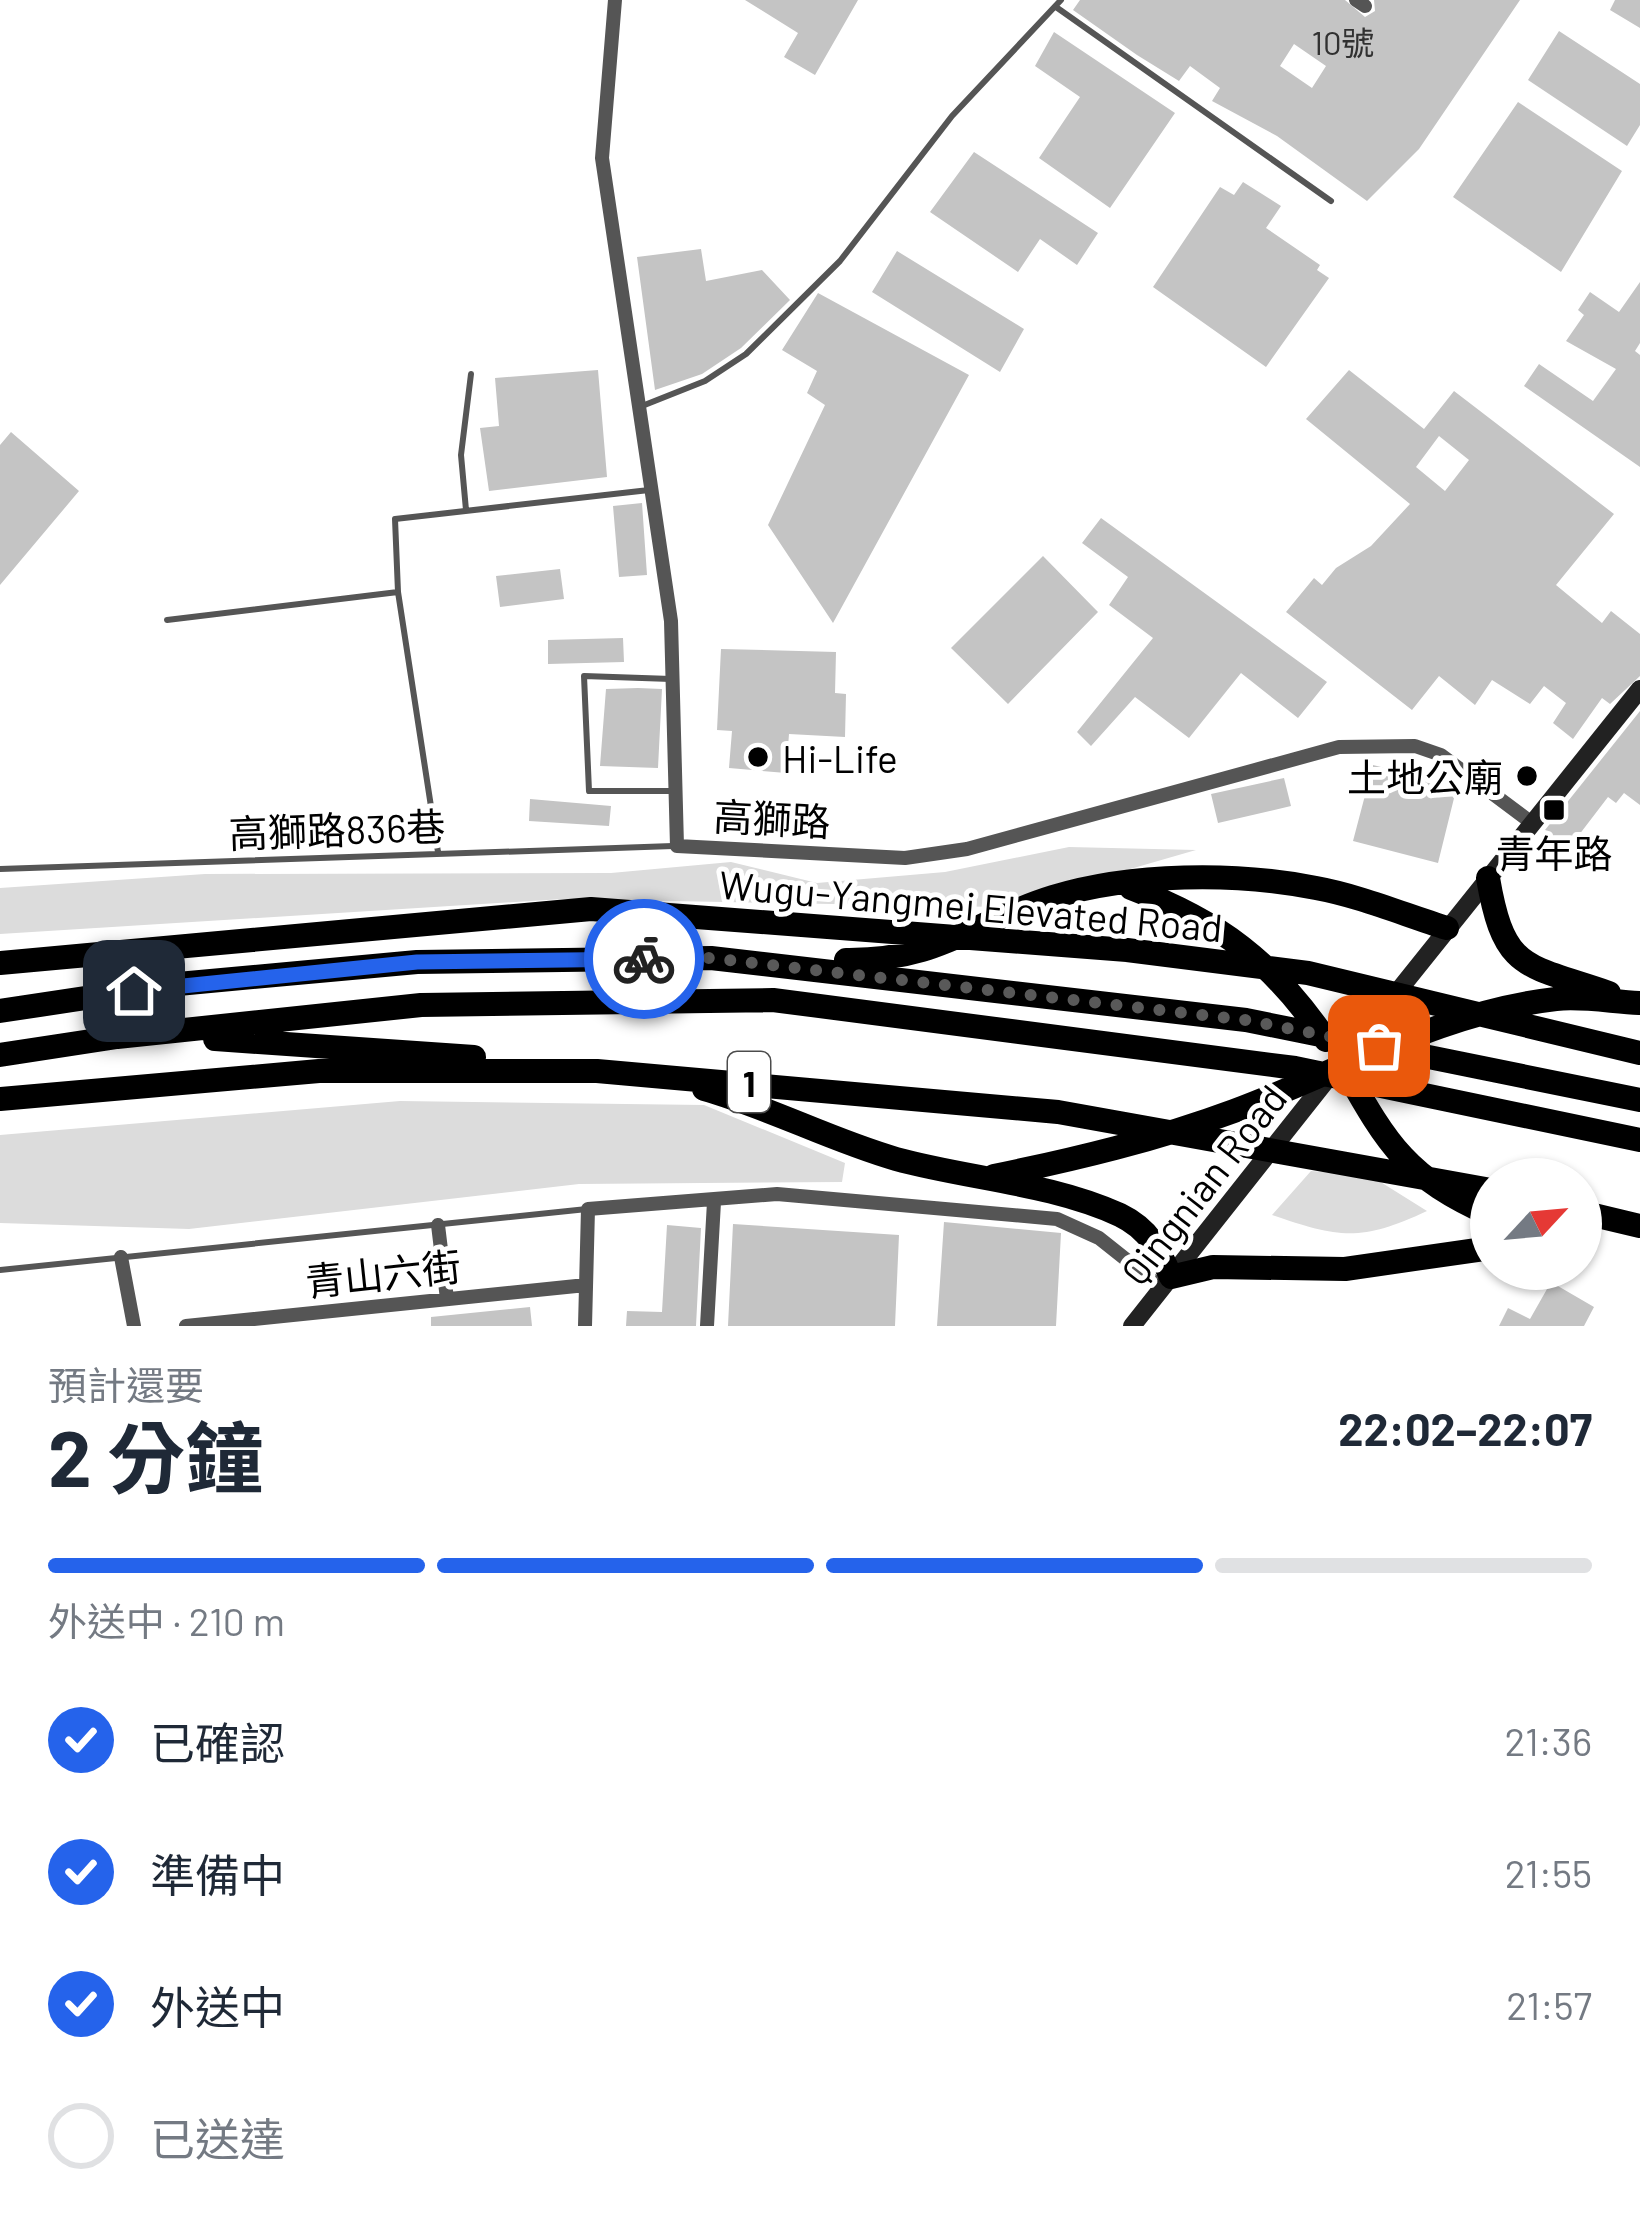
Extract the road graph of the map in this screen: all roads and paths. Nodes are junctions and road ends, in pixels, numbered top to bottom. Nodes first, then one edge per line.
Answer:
1 (615, 0) edge
2 (1058, 3) edge
3 (1331, 201) dead end
4 (470, 374) dead end
5 (639, 407) junction
6 (653, 489) junction
7 (466, 510) junction
8 (398, 592) junction
9 (167, 620) dead end
10 (675, 679) junction
11 (1640, 689) edge
12 (675, 791) junction
13 (1532, 823) junction
14 (677, 846) junction
15 (438, 852) junction
16 (0, 869) edge
17 (1488, 878) junction
18 (1123, 885) junction
19 (1448, 928) junction
20 (711, 958) junction
21 (0, 962) edge
22 (1640, 1003) edge
23 (0, 1011) edge
24 (117, 1036) junction
25 (1640, 1053) edge
26 (0, 1055) edge
27 (1342, 1062) junction
28 (0, 1099) edge
29 (1640, 1100) edge
30 (1640, 1140) edge
31 (992, 1177) junction
32 (1470, 1186) edge
33 (714, 1202) junction
34 (1470, 1205) edge
35 (588, 1209) junction
36 (1602, 1216) edge
37 (1640, 1222) edge
38 (438, 1225) junction
39 (1602, 1228) edge
40 (1470, 1251) edge
41 (122, 1257) junction
42 (0, 1270) edge
43 (1167, 1283) junction
44 (586, 1285) junction
45 (447, 1300) junction
46 (275, 1322) edge
47 (134, 1326) edge
48 (186, 1326) edge
49 (585, 1326) edge
50 (707, 1326) edge
51 (1132, 1326) edge

1 - 5 street, 高獅路
2 - 3 lane
2 - 5 lane
4 - 7 lane
5 - 6 street, 高獅路
6 - 7 lane
6 - 10 street, 高獅路
7 - 8 lane
8 - 9 lane
8 - 15 lane
10 - 12 street, 高獅路
10 - 12 lane
11 - 13 street, Qingnian Road
12 - 14 street, 高獅路
13 - 14 street, 高獅路
13 - 17 street, Qingnian Road
14 - 15 lane, 高獅路836巷
15 - 16 lane, 高獅路836巷
17 - 19 street, Qingnian Road
17 - 22 highway
18 - 19 highway
18 - 20 highway
18 - 27 highway
19 - 27 street, Qingnian Road
20 - 23 highway
20 - 29 highway
21 - 25 highway, Wugu-Yangmei Elevated Road
22 - 27 highway
24 - 26 highway, 1
24 - 30 highway, 1
24 - 31 highway
27 - 31 highway
27 - 34 highway
27 - 43 street, Qingnian Road
28 - 32 highway, 1
31 - 43 highway
33 - 35 street
33 - 43 street
33 - 50 street
35 - 38 lane
35 - 44 street
36 - 37 highway
37 - 39 highway
38 - 41 lane
38 - 45 street
40 - 43 highway
41 - 42 lane
41 - 47 street
43 - 51 street, Qingnian Road
44 - 45 street, 青山六街
44 - 49 street
45 - 46 street, 青山六街
46 - 48 street, 青山六街

